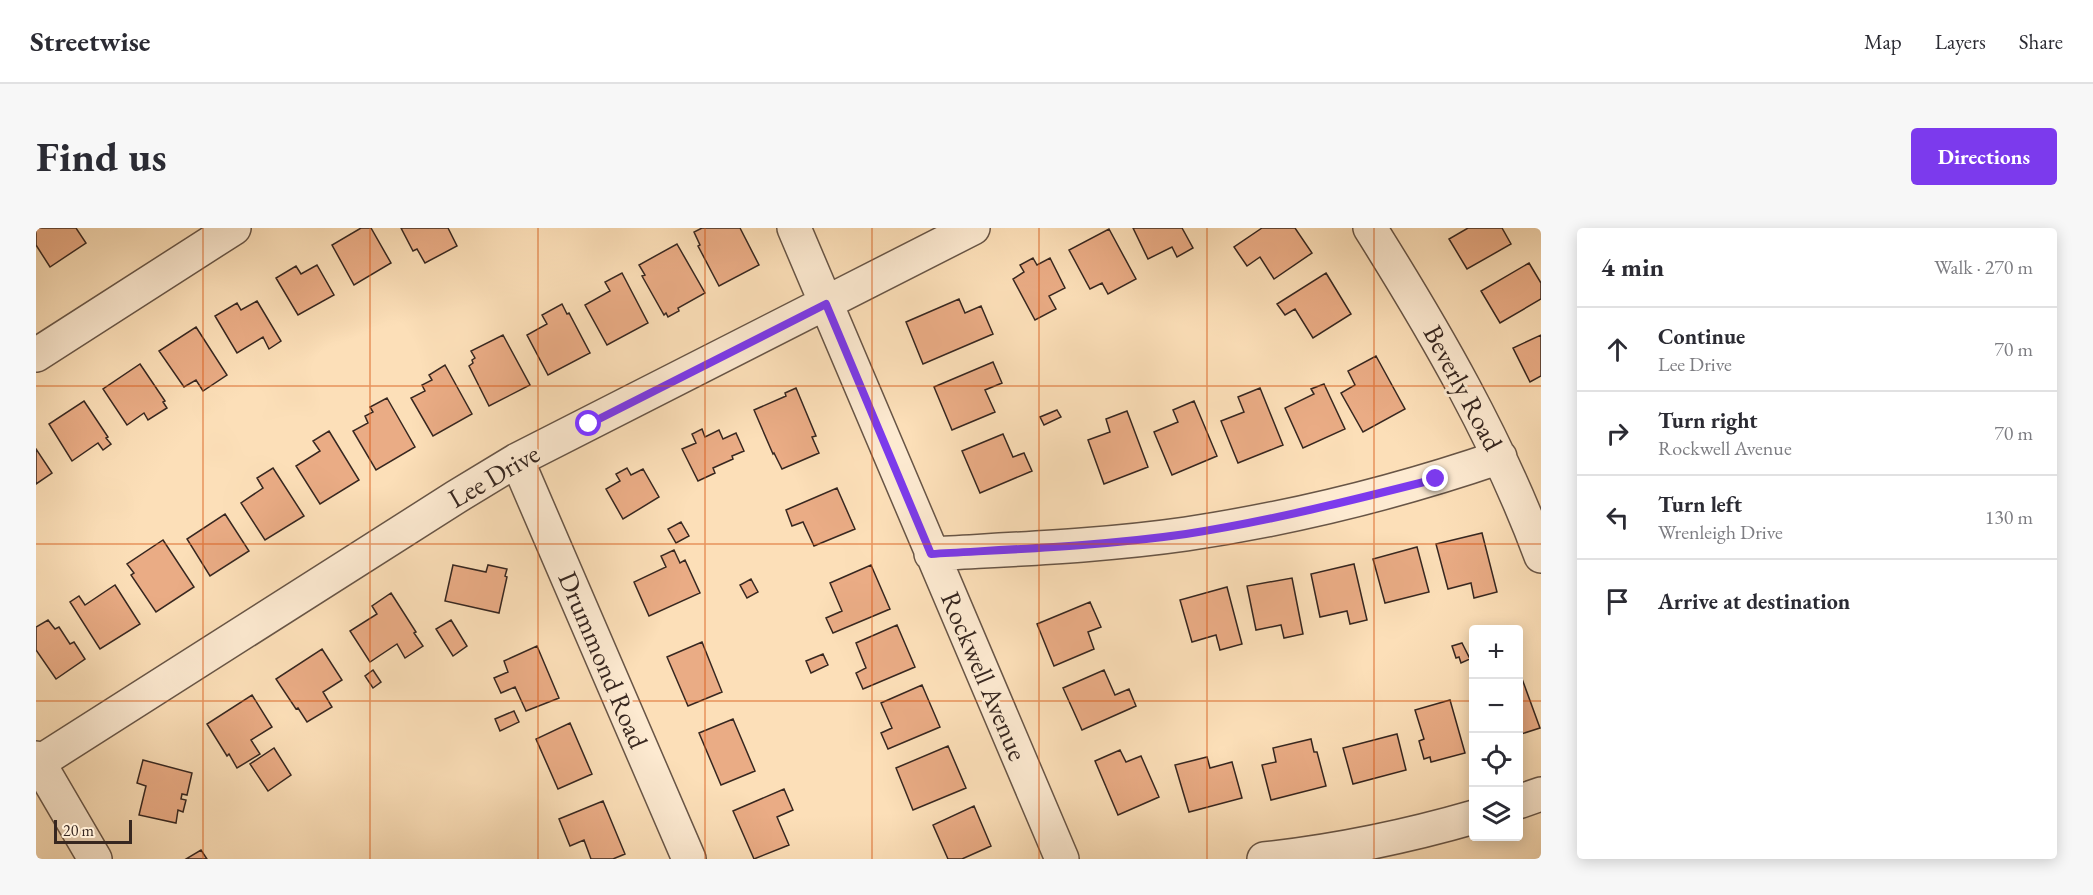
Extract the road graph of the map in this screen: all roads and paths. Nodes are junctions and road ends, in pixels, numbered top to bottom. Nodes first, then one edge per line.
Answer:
1 (234, 228) edge
2 (794, 228) edge
3 (973, 228) edge
4 (1370, 228) edge
5 (826, 304) junction
6 (36, 355) edge
7 (1500, 457) junction
8 (517, 460) junction
9 (931, 554) junction
10 (1541, 556) edge
11 (37, 760) edge
12 (1541, 794) edge
13 (1523, 800) edge
14 (1469, 818) edge
15 (95, 859) edge
16 (689, 859) edge
17 (1062, 859) edge
18 (1264, 859) edge

1 - 6 street
2 - 5 street, Rockwell Avenue
3 - 5 street, Lee Drive
4 - 7 street, Beverly Road
5 - 8 street, Lee Drive
5 - 9 street, Rockwell Avenue
7 - 9 street
7 - 10 street, Beverly Road
8 - 11 street, Lee Drive
8 - 16 street, Drummond Road
9 - 17 street, Rockwell Avenue
11 - 15 street
12 - 13 street
14 - 18 street

